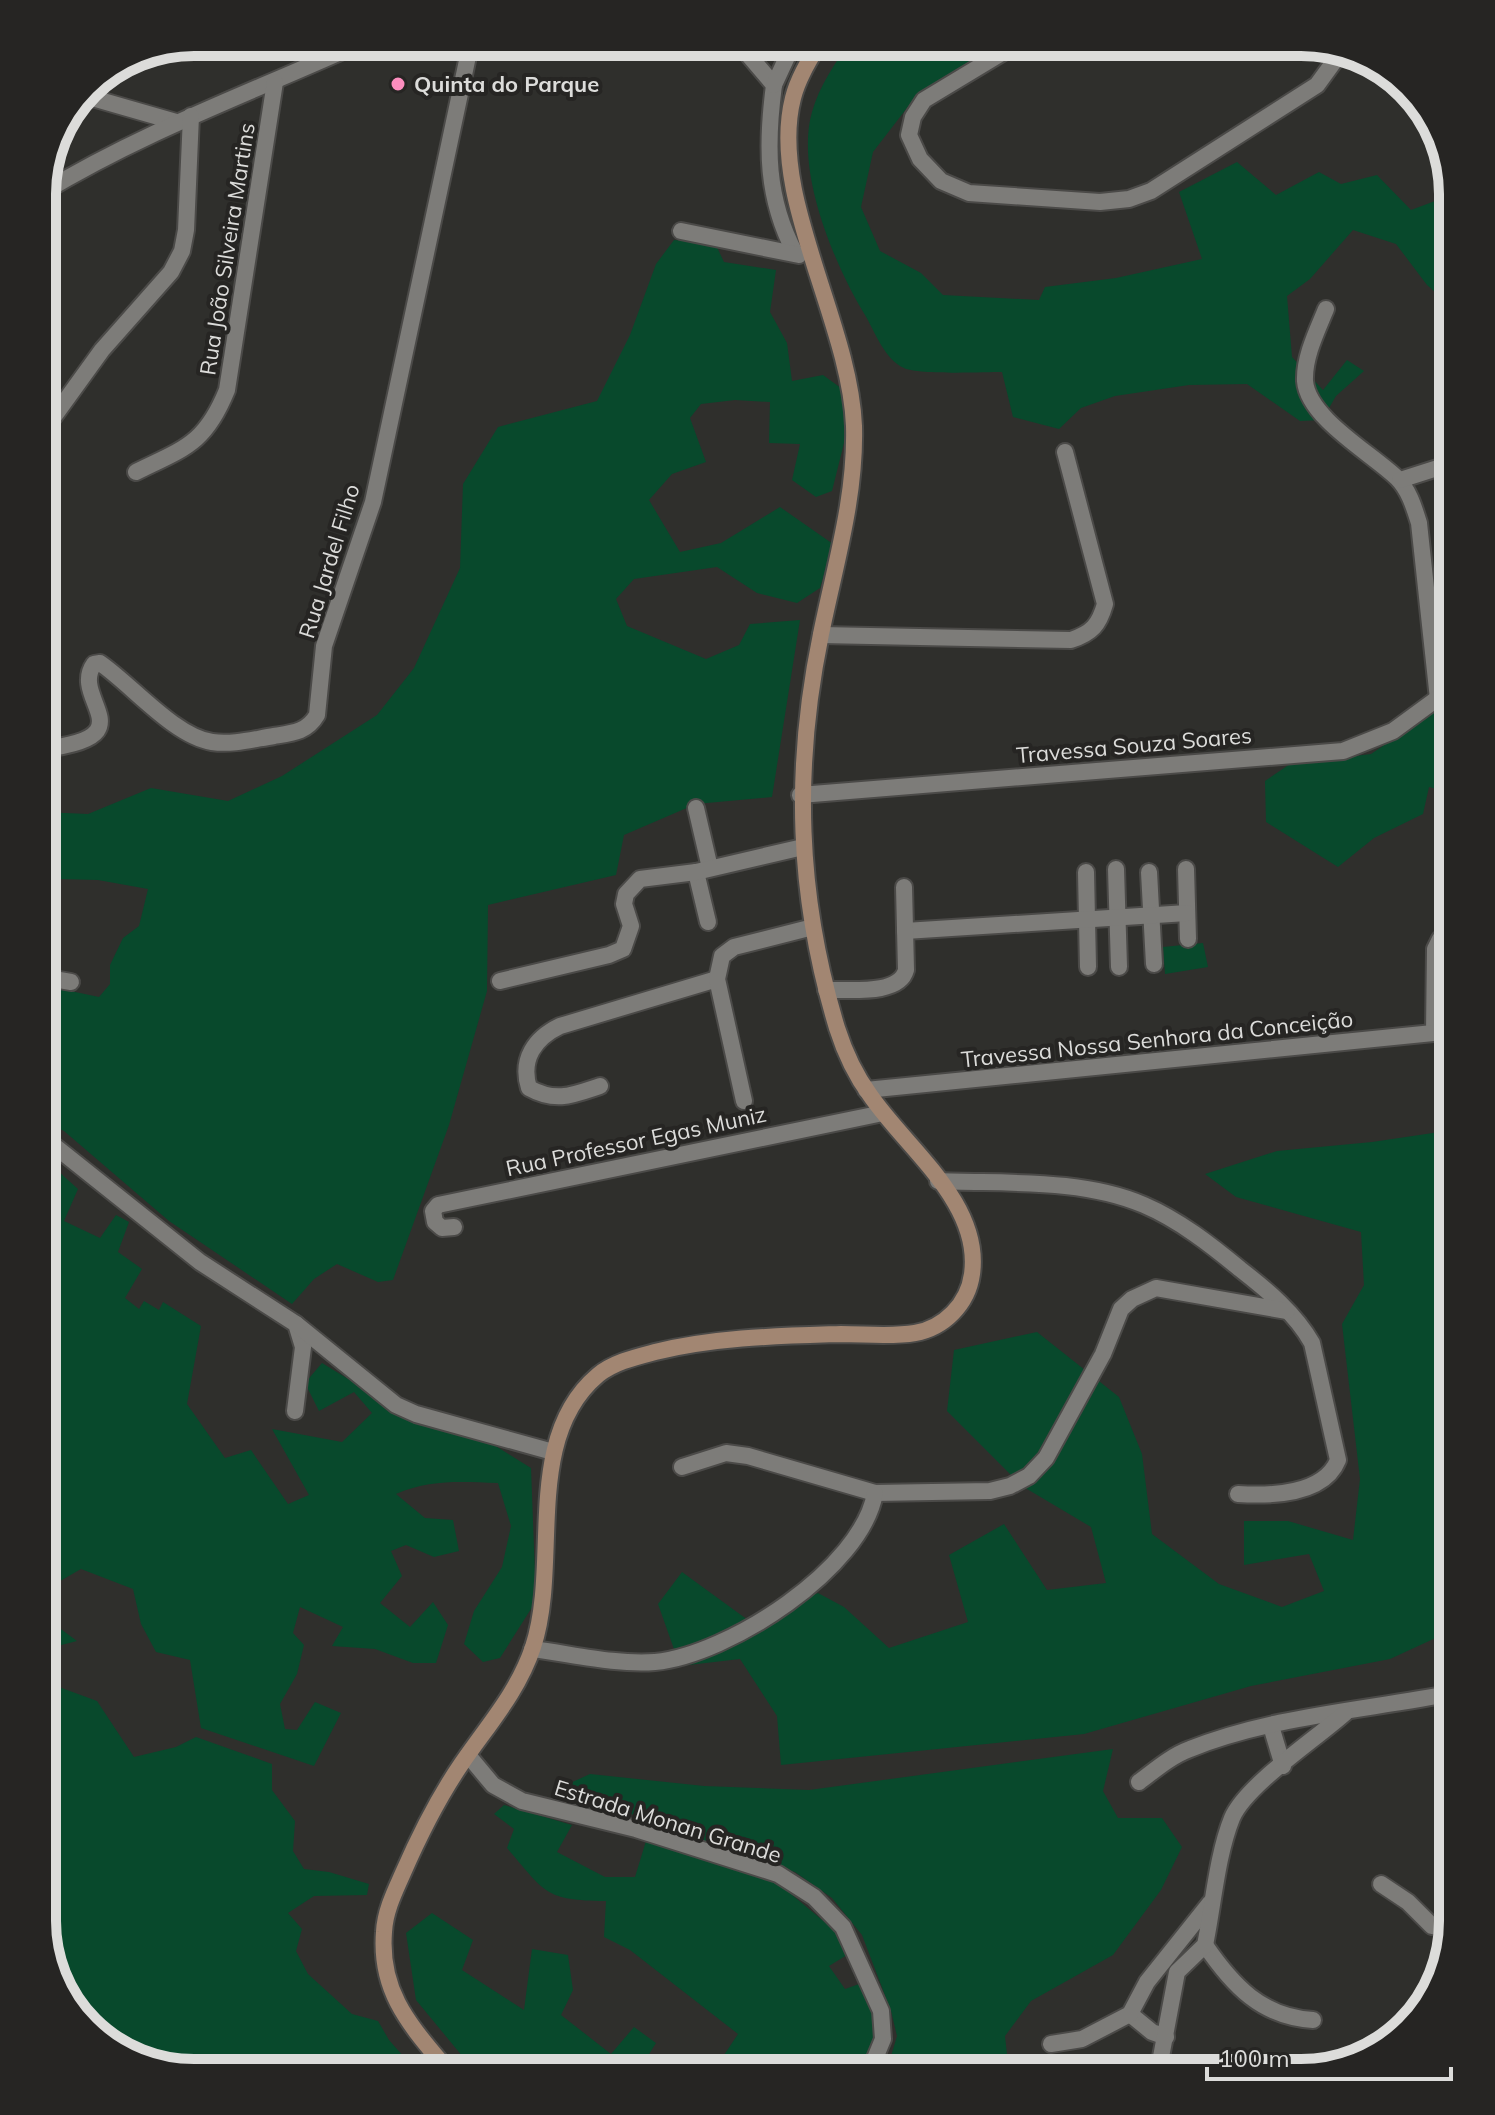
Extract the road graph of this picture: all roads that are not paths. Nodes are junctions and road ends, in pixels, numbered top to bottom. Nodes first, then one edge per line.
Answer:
1 (332, 56) edge
2 (468, 56) edge
3 (753, 56) edge
4 (787, 56) edge
5 (813, 56) edge
6 (997, 56) edge
7 (1335, 61) edge
8 (275, 82) junction
9 (774, 85) junction
10 (96, 98) edge
11 (184, 119) junction
12 (56, 184) edge
13 (681, 231) dead end
14 (795, 253) junction
15 (815, 263) junction
16 (1326, 309) dead end
17 (56, 414) edge
18 (1065, 452) dead end
19 (1439, 467) edge
20 (136, 472) dead end
21 (1400, 480) junction
22 (821, 635) junction
23 (1438, 699) joint
24 (56, 747) edge
25 (800, 795) junction
26 (696, 808) dead end
27 (803, 847) junction
28 (1116, 869) dead end
29 (1186, 869) dead end
30 (703, 870) junction
31 (1086, 872) dead end
32 (1149, 872) dead end
33 (904, 887) dead end
34 (1187, 913) junction
35 (1152, 915) junction
36 (1117, 917) junction
37 (1087, 919) junction
38 (708, 922) dead end
39 (813, 927) junction
40 (905, 931) junction
41 (1188, 939) dead end
42 (1439, 941) edge
43 (1154, 964) dead end
44 (1088, 967) dead end
45 (1119, 967) dead end
46 (56, 979) edge
47 (717, 979) junction
48 (500, 981) dead end
49 (71, 982) dead end
50 (826, 990) junction
51 (1439, 1032) edge
52 (1434, 1033) junction
53 (600, 1086) dead end
54 (866, 1090) junction
55 (744, 1101) dead end
56 (883, 1113) junction
57 (56, 1147) edge
58 (938, 1181) junction
59 (454, 1227) dead end
60 (1287, 1311) junction
61 (296, 1324) junction
62 (295, 1411) dead end
63 (553, 1452) junction
64 (682, 1467) dead end
65 (875, 1493) junction
66 (1238, 1494) dead end
67 (532, 1649) junction
68 (1439, 1696) edge
69 (1345, 1713) junction
70 (1271, 1726) junction
71 (468, 1755) junction
72 (1283, 1766) junction
73 (1139, 1782) dead end
74 (1381, 1884) dead end
75 (1210, 1903) junction
76 (1439, 1927) edge
77 (1205, 1945) junction
78 (1181, 1954) junction
79 (1130, 2014) junction
80 (1313, 2020) dead end
81 (1166, 2037) junction
82 (1051, 2044) dead end
83 (438, 2059) edge
84 (875, 2059) edge
85 (1161, 2059) edge

1 - 8 street
2 - 24 street, Rua Jardel Filho
3 - 9 street
4 - 9 street
5 - 15 main road
6 - 7 street
8 - 11 street
8 - 20 street, Rua João Silveira Martins
9 - 14 street
10 - 11 street
11 - 12 street
11 - 17 street
13 - 14 street
14 - 15 street
15 - 22 main road
16 - 21 street
18 - 22 street
19 - 21 street
21 - 23 street
22 - 25 main road
23 - 25 street, Travessa Souza Soares
25 - 27 main road
26 - 30 street
27 - 30 street
27 - 39 main road
28 - 36 street
29 - 34 street
30 - 38 street
30 - 48 street
31 - 37 street
32 - 35 street
33 - 40 street
34 - 35 street
34 - 41 street
35 - 36 street
35 - 43 street
36 - 37 street
36 - 45 street
37 - 40 street
37 - 44 street
39 - 47 street
39 - 50 main road
40 - 50 street
42 - 52 street
46 - 49 street
47 - 53 street
47 - 55 street
50 - 54 main road
51 - 52 street, Travessa Nossa Senhora da Conceição
52 - 54 street, Travessa Nossa Senhora da Conceição
54 - 56 main road
56 - 58 main road
56 - 59 street, Rua Professor Egas Muniz
57 - 61 street
58 - 60 street
58 - 63 main road
60 - 65 street
60 - 66 street
61 - 62 street
61 - 63 street
63 - 67 main road
64 - 65 street
65 - 67 street
67 - 71 main road
68 - 69 street
69 - 70 street
69 - 72 street
70 - 72 street
70 - 73 street
71 - 83 main road
71 - 84 street, Estrada Monan Grande
72 - 75 street
74 - 76 street
75 - 77 street
75 - 78 street
77 - 78 street
77 - 80 street
78 - 79 street
78 - 81 street
79 - 81 street
79 - 82 street
81 - 85 street

